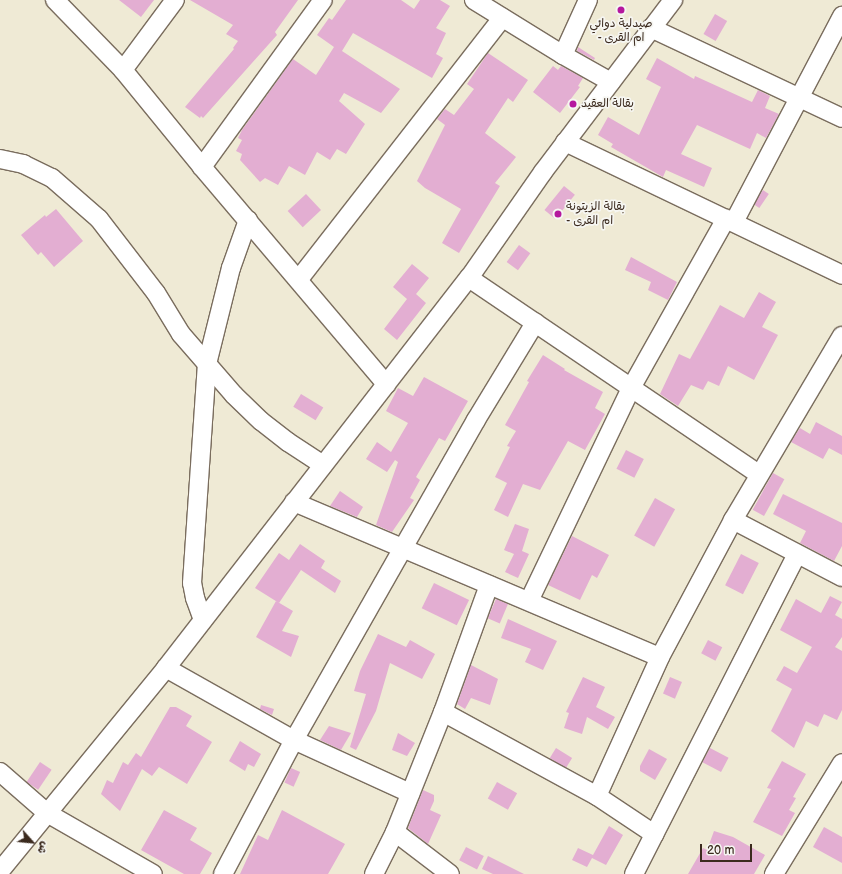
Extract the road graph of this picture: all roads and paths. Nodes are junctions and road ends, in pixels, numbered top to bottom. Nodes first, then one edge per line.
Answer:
1 (55, 0) edge
2 (175, 0) edge
3 (323, 0) edge
4 (474, 0) edge
5 (588, 0) edge
6 (673, 0) edge
7 (842, 16) edge
8 (502, 18) junction
9 (651, 28) junction
10 (563, 55) junction
11 (123, 70) junction
12 (611, 82) junction
13 (798, 98) junction
14 (842, 118) edge
15 (565, 142) junction
16 (0, 159) edge
17 (202, 167) junction
18 (248, 220) junction
19 (730, 220) junction
20 (842, 275) edge
21 (469, 278) junction
22 (299, 280) junction
23 (535, 323) junction
24 (842, 336) edge
25 (207, 364) junction
26 (386, 384) junction
27 (631, 388) junction
28 (323, 465) junction
29 (759, 474) junction
30 (294, 502) junction
31 (733, 520) junction
32 (403, 548) junction
33 (797, 554) junction
34 (842, 577) edge
35 (489, 585) junction
36 (529, 602) junction
37 (203, 620) junction
38 (660, 657) junction
39 (166, 668) junction
40 (443, 712) junction
41 (294, 740) junction
42 (842, 763) edge
43 (0, 772) edge
44 (410, 793) junction
45 (597, 796) junction
46 (47, 813) junction
47 (395, 832) junction
48 (654, 834) junction
49 (0, 871) edge
50 (153, 874) edge
51 (223, 874) edge
52 (374, 874) edge
53 (450, 874) edge
54 (634, 874) edge
55 (774, 874) edge

1 - 11 street
2 - 11 street
3 - 17 street
4 - 8 street
5 - 10 street
6 - 9 street
7 - 13 street
8 - 10 street
8 - 22 street
9 - 12 street
9 - 13 street
10 - 12 street
11 - 17 street
12 - 15 street
13 - 14 street
13 - 19 street
15 - 19 street
15 - 21 street
16 - 25 street
17 - 18 street
18 - 22 street
18 - 25 street
19 - 20 street
19 - 27 street
21 - 23 street
21 - 26 street
22 - 26 street
23 - 27 street
23 - 32 street
24 - 29 street
25 - 28 street
25 - 37 street
26 - 28 street
27 - 29 street
27 - 36 street
28 - 30 street
29 - 31 street
30 - 32 street
30 - 37 street
31 - 33 street
31 - 38 street
32 - 35 street
32 - 41 street
33 - 34 street
33 - 48 street
35 - 36 street
35 - 40 street
36 - 38 street
37 - 39 street
38 - 45 street
39 - 41 street
39 - 46 street
40 - 44 street
40 - 45 street
41 - 44 street
41 - 51 street
42 - 55 street
43 - 46 street
44 - 47 street
45 - 48 street
46 - 49 street
46 - 50 street
47 - 52 street
47 - 53 street
48 - 54 street

